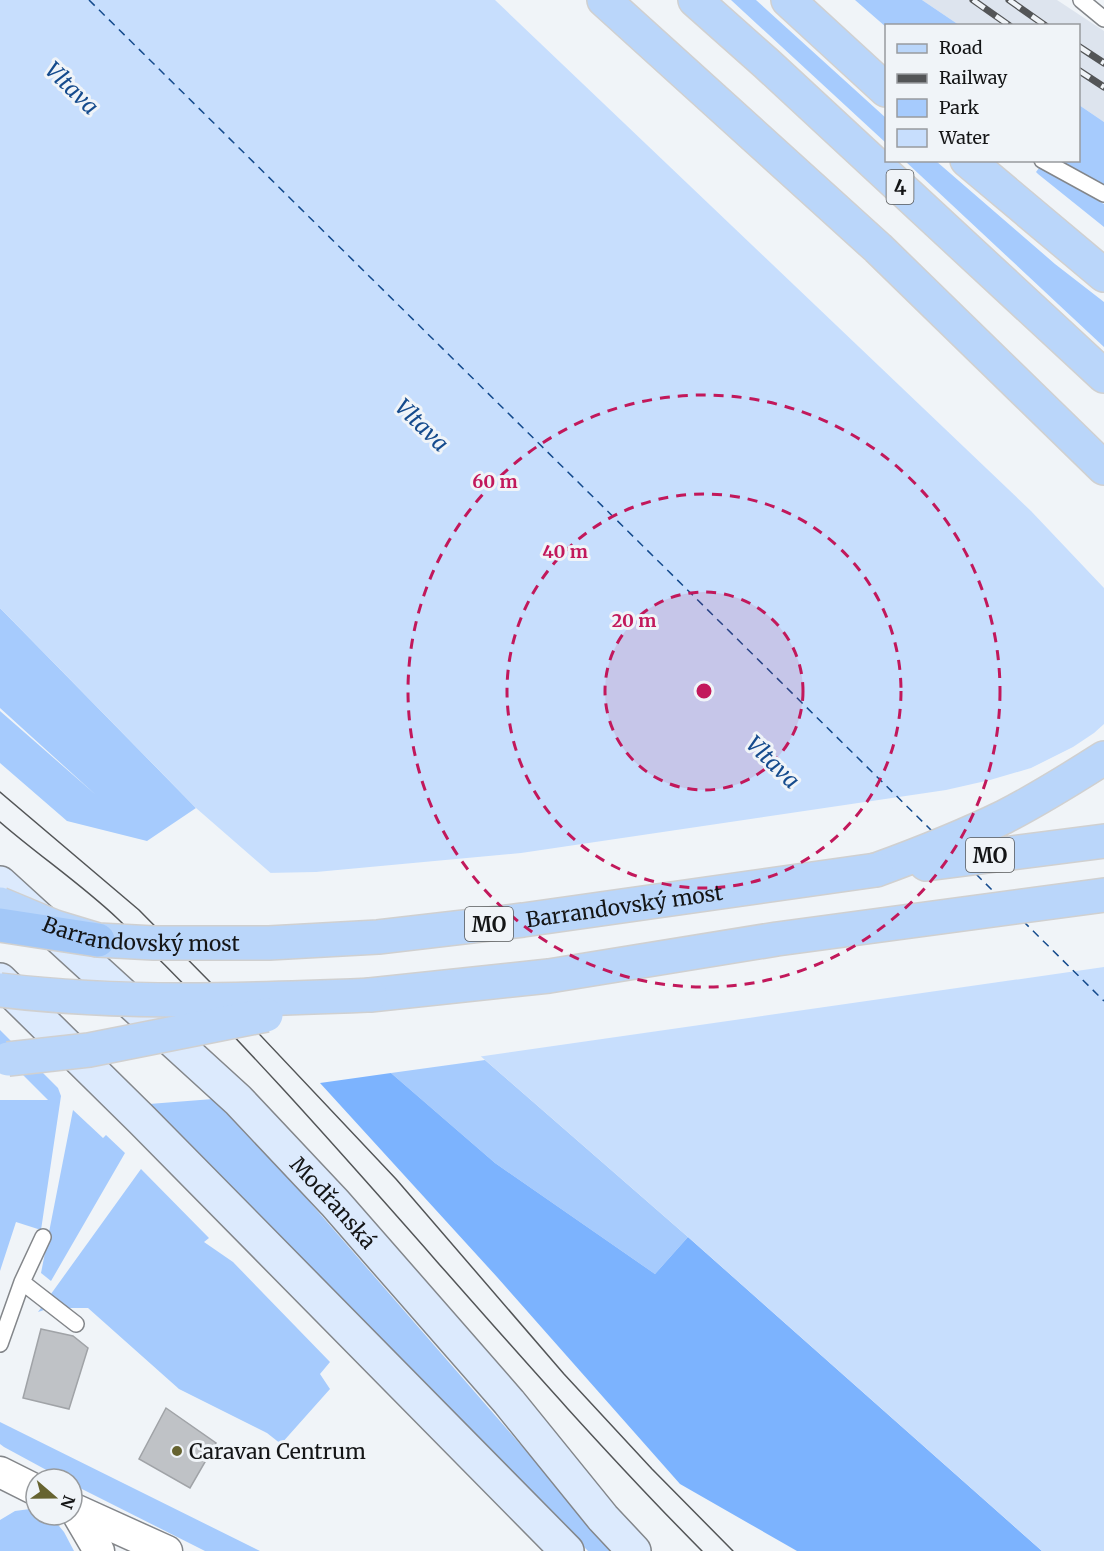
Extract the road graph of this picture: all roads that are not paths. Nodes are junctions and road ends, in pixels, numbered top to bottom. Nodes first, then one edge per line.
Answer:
1 (604, 0) edge
2 (695, 0) edge
3 (788, 0) edge
4 (1081, 0) edge
5 (1104, 19) edge
6 (885, 89) edge
7 (968, 162) edge
8 (1046, 162) edge
9 (1104, 194) edge
10 (1008, 196) junction
11 (1104, 255) edge
12 (1104, 275) edge
13 (1104, 376) edge
14 (1098, 462) edge
15 (1104, 758) edge
16 (1104, 841) edge
17 (876, 870) junction
18 (0, 884) edge
19 (1104, 895) edge
20 (0, 904) edge
21 (0, 925) edge
22 (98, 940) junction
23 (0, 980) edge
24 (0, 990) edge
25 (370, 994) junction
26 (4, 1060) edge
27 (43, 1237) dead end
28 (22, 1282) junction
29 (76, 1324) dead end
30 (0, 1344) edge
31 (1, 1475) edge
32 (24, 1485) edge
33 (84, 1513) edge
34 (84, 1526) edge
35 (99, 1551) edge
36 (168, 1551) edge
37 (567, 1551) edge
38 (634, 1551) edge

1 - 14 main road
2 - 13 main road, 4
3 - 6 main road
4 - 5 lane
7 - 10 main road
8 - 9 lane
10 - 11 main road
10 - 12 main road
15 - 17 main road
16 - 17 main road, Barrandovský most / MO
17 - 22 main road, Barrandovský most / MO, bridge
18 - 38 main road, Modřanská
19 - 25 main road
20 - 22 main road, bridge
21 - 22 highway, Barrandovský most / MO, bridge
23 - 37 main road
24 - 25 main road, bridge
25 - 26 main road, bridge
27 - 28 lane
28 - 29 lane
28 - 30 lane
31 - 32 street
33 - 36 street
34 - 35 street

